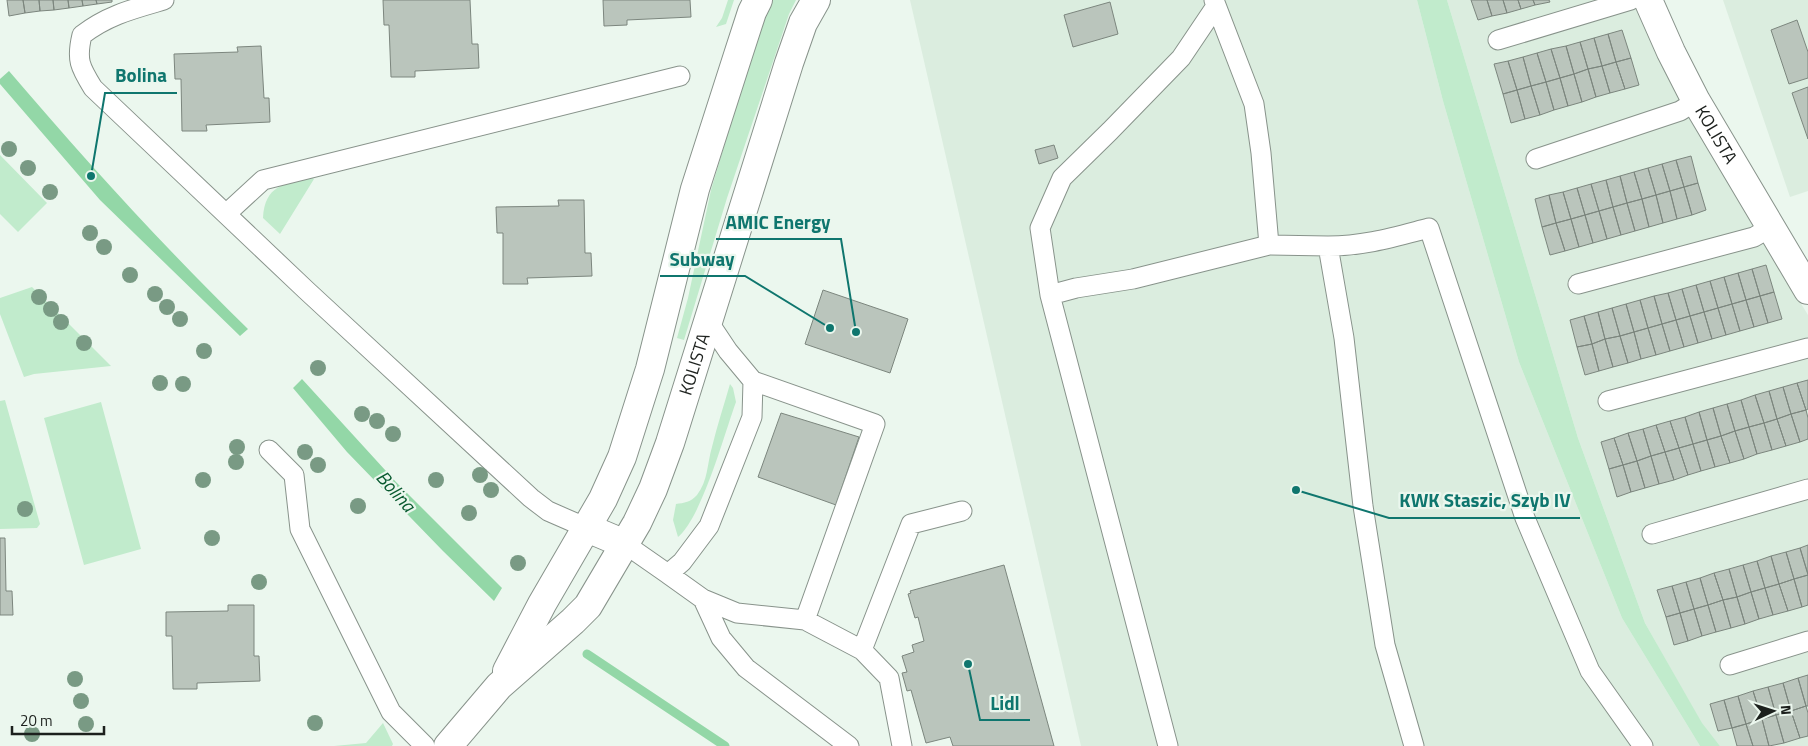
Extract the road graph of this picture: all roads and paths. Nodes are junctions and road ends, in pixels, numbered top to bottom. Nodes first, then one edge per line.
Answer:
1 (164, 0) edge
2 (758, 0) edge
3 (816, 0) edge
4 (1631, 0) edge
5 (1648, 0) edge
6 (1215, 3) edge
7 (1498, 40) dead end
8 (680, 76) dead end
9 (1696, 101) junction
10 (1536, 159) dead end
11 (226, 214) junction
12 (1770, 227) junction
13 (1269, 245) junction
14 (1328, 246) junction
15 (1800, 262) edge
16 (1578, 284) dead end
17 (1808, 290) edge
18 (1050, 295) junction
19 (708, 321) junction
20 (1808, 348) edge
21 (754, 381) junction
22 (1608, 401) dead end
23 (269, 450) dead end
24 (1808, 489) edge
25 (962, 510) dead end
26 (587, 528) junction
27 (1652, 534) dead end
28 (625, 544) junction
29 (668, 574) junction
30 (703, 599) junction
31 (805, 620) junction
32 (1808, 641) edge
33 (862, 650) junction
34 (1730, 665) dead end
35 (499, 686) junction
36 (425, 746) edge
37 (448, 746) edge
38 (849, 746) edge
39 (902, 746) edge
40 (1168, 746) edge
41 (1414, 746) edge
42 (1643, 746) edge

1 - 11 lane
2 - 26 street, KOLISTA
3 - 19 street, KOLISTA
4 - 7 lane
5 - 9 street, KOLISTA
6 - 13 lane
6 - 18 lane
8 - 11 lane
9 - 10 lane
9 - 12 street, KOLISTA
11 - 26 lane
12 - 15 street, KOLISTA
12 - 16 lane
13 - 14 lane
13 - 18 lane
14 - 41 lane
14 - 42 lane
15 - 17 street, KOLISTA
18 - 40 lane
19 - 21 lane
19 - 28 street, KOLISTA
20 - 22 lane
21 - 29 lane
21 - 31 lane
23 - 36 lane
24 - 27 lane
25 - 33 lane
26 - 28 street
26 - 35 street, KOLISTA
28 - 29 lane
28 - 35 street, KOLISTA
29 - 30 lane
30 - 31 lane
30 - 38 lane
31 - 33 lane
32 - 34 lane
33 - 39 lane
35 - 37 street, KOLISTA

